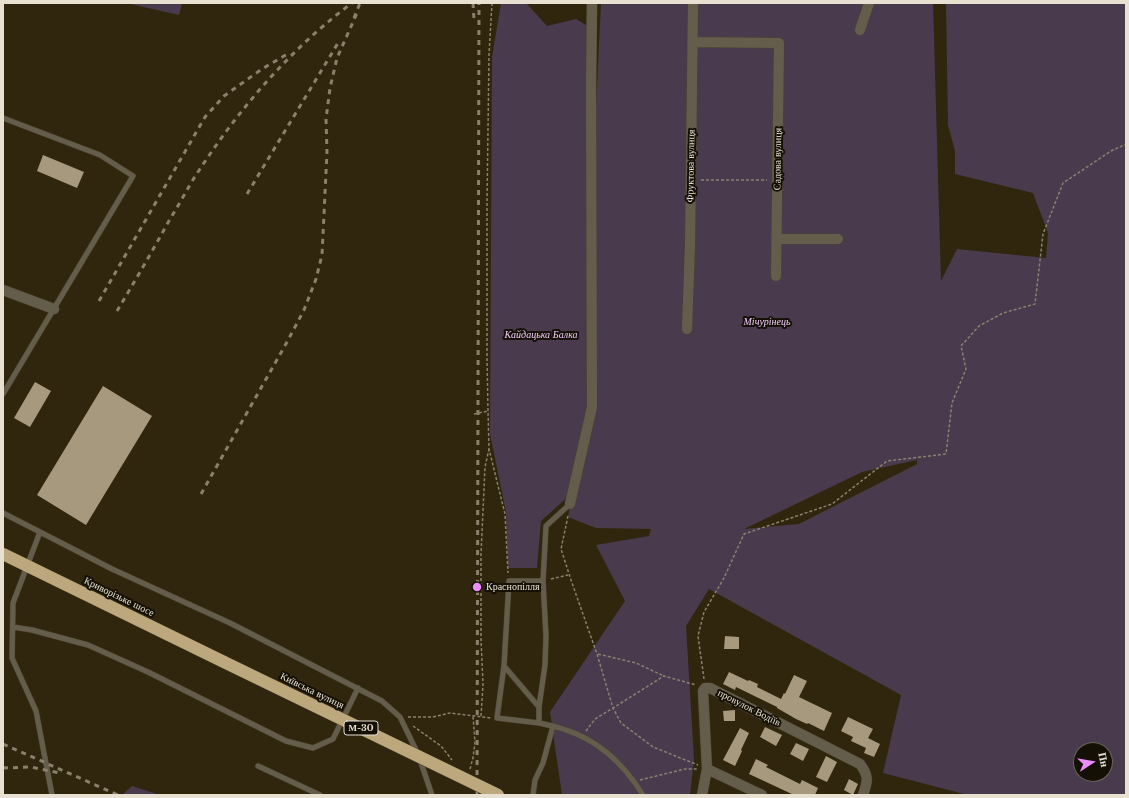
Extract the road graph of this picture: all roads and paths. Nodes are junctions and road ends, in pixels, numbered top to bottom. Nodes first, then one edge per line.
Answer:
1 (492, 3) edge
2 (592, 3) edge
3 (693, 3) edge
4 (869, 3) edge
5 (860, 30) dead end
6 (693, 42) junction
7 (3, 118) edge
8 (1126, 144) edge
9 (691, 180) junction
10 (777, 180) junction
11 (777, 239) junction
12 (838, 239) dead end
13 (776, 276) dead end
14 (3, 290) edge
15 (54, 309) junction
16 (687, 329) dead end
17 (3, 394) edge
18 (488, 411) junction
19 (474, 414) dead end
20 (489, 449) junction
21 (570, 504) junction
22 (3, 513) edge
23 (40, 532) junction
24 (3, 554) edge
25 (26, 565) junction
26 (569, 575) junction
27 (509, 581) junction
28 (543, 582) junction
29 (13, 627) junction
30 (597, 654) junction
31 (224, 662) joint
32 (504, 666) junction
33 (664, 676) junction
34 (358, 688) junction
35 (705, 688) junction
36 (539, 707) junction
37 (613, 708) junction
38 (473, 716) junction
39 (481, 716) junction
40 (400, 717) junction
41 (497, 718) junction
42 (539, 723) junction
43 (553, 726) junction
44 (581, 736) junction
45 (454, 762) dead end
46 (258, 766) dead end
47 (707, 769) junction
48 (466, 771) dead end
49 (634, 781) junction
50 (52, 795) edge
51 (320, 795) edge
52 (432, 795) edge
53 (498, 795) edge
54 (532, 795) edge
55 (643, 795) edge
56 (702, 795) edge
57 (762, 795) edge
58 (863, 795) edge

1 - 18 path
2 - 21 street
3 - 6 street, Фруктова вулиця
4 - 5 street
6 - 9 street, Фруктова вулиця
6 - 10 street, Садова вулиця
7 - 15 lane
8 - 35 path
9 - 10 path
9 - 16 street, Фруктова вулиця
10 - 11 street, Садова вулиця
11 - 12 street
11 - 13 street, Садова вулиця
14 - 15 street
15 - 17 lane
18 - 19 path
18 - 20 path
20 - 27 path
20 - 39 path
21 - 26 path
21 - 28 lane
22 - 23 lane
23 - 25 lane
23 - 34 lane
24 - 25 highway, Криворізьке шосе / М-30
25 - 29 lane
25 - 31 highway, Криворізьке шосе / М-30
26 - 28 path
26 - 30 path
27 - 28 lane
27 - 32 lane
28 - 36 lane
29 - 34 lane
29 - 50 lane
30 - 33 path
30 - 37 path
31 - 53 highway, Київська вулиця / М-30, bridge
32 - 36 lane
32 - 41 lane
33 - 35 path
33 - 37 path
34 - 40 lane
35 - 47 street, провулок Водіїв
35 - 58 street, провулок Водіїв
36 - 42 lane
37 - 44 path
37 - 47 path
38 - 39 path
38 - 40 path
38 - 48 path
39 - 41 path
40 - 45 path
40 - 52 lane
41 - 42 lane
42 - 43 lane
43 - 44 lane
43 - 54 lane
44 - 49 lane
46 - 51 lane
47 - 49 path
47 - 56 street, провулок Водіїв
47 - 57 street
49 - 55 lane

